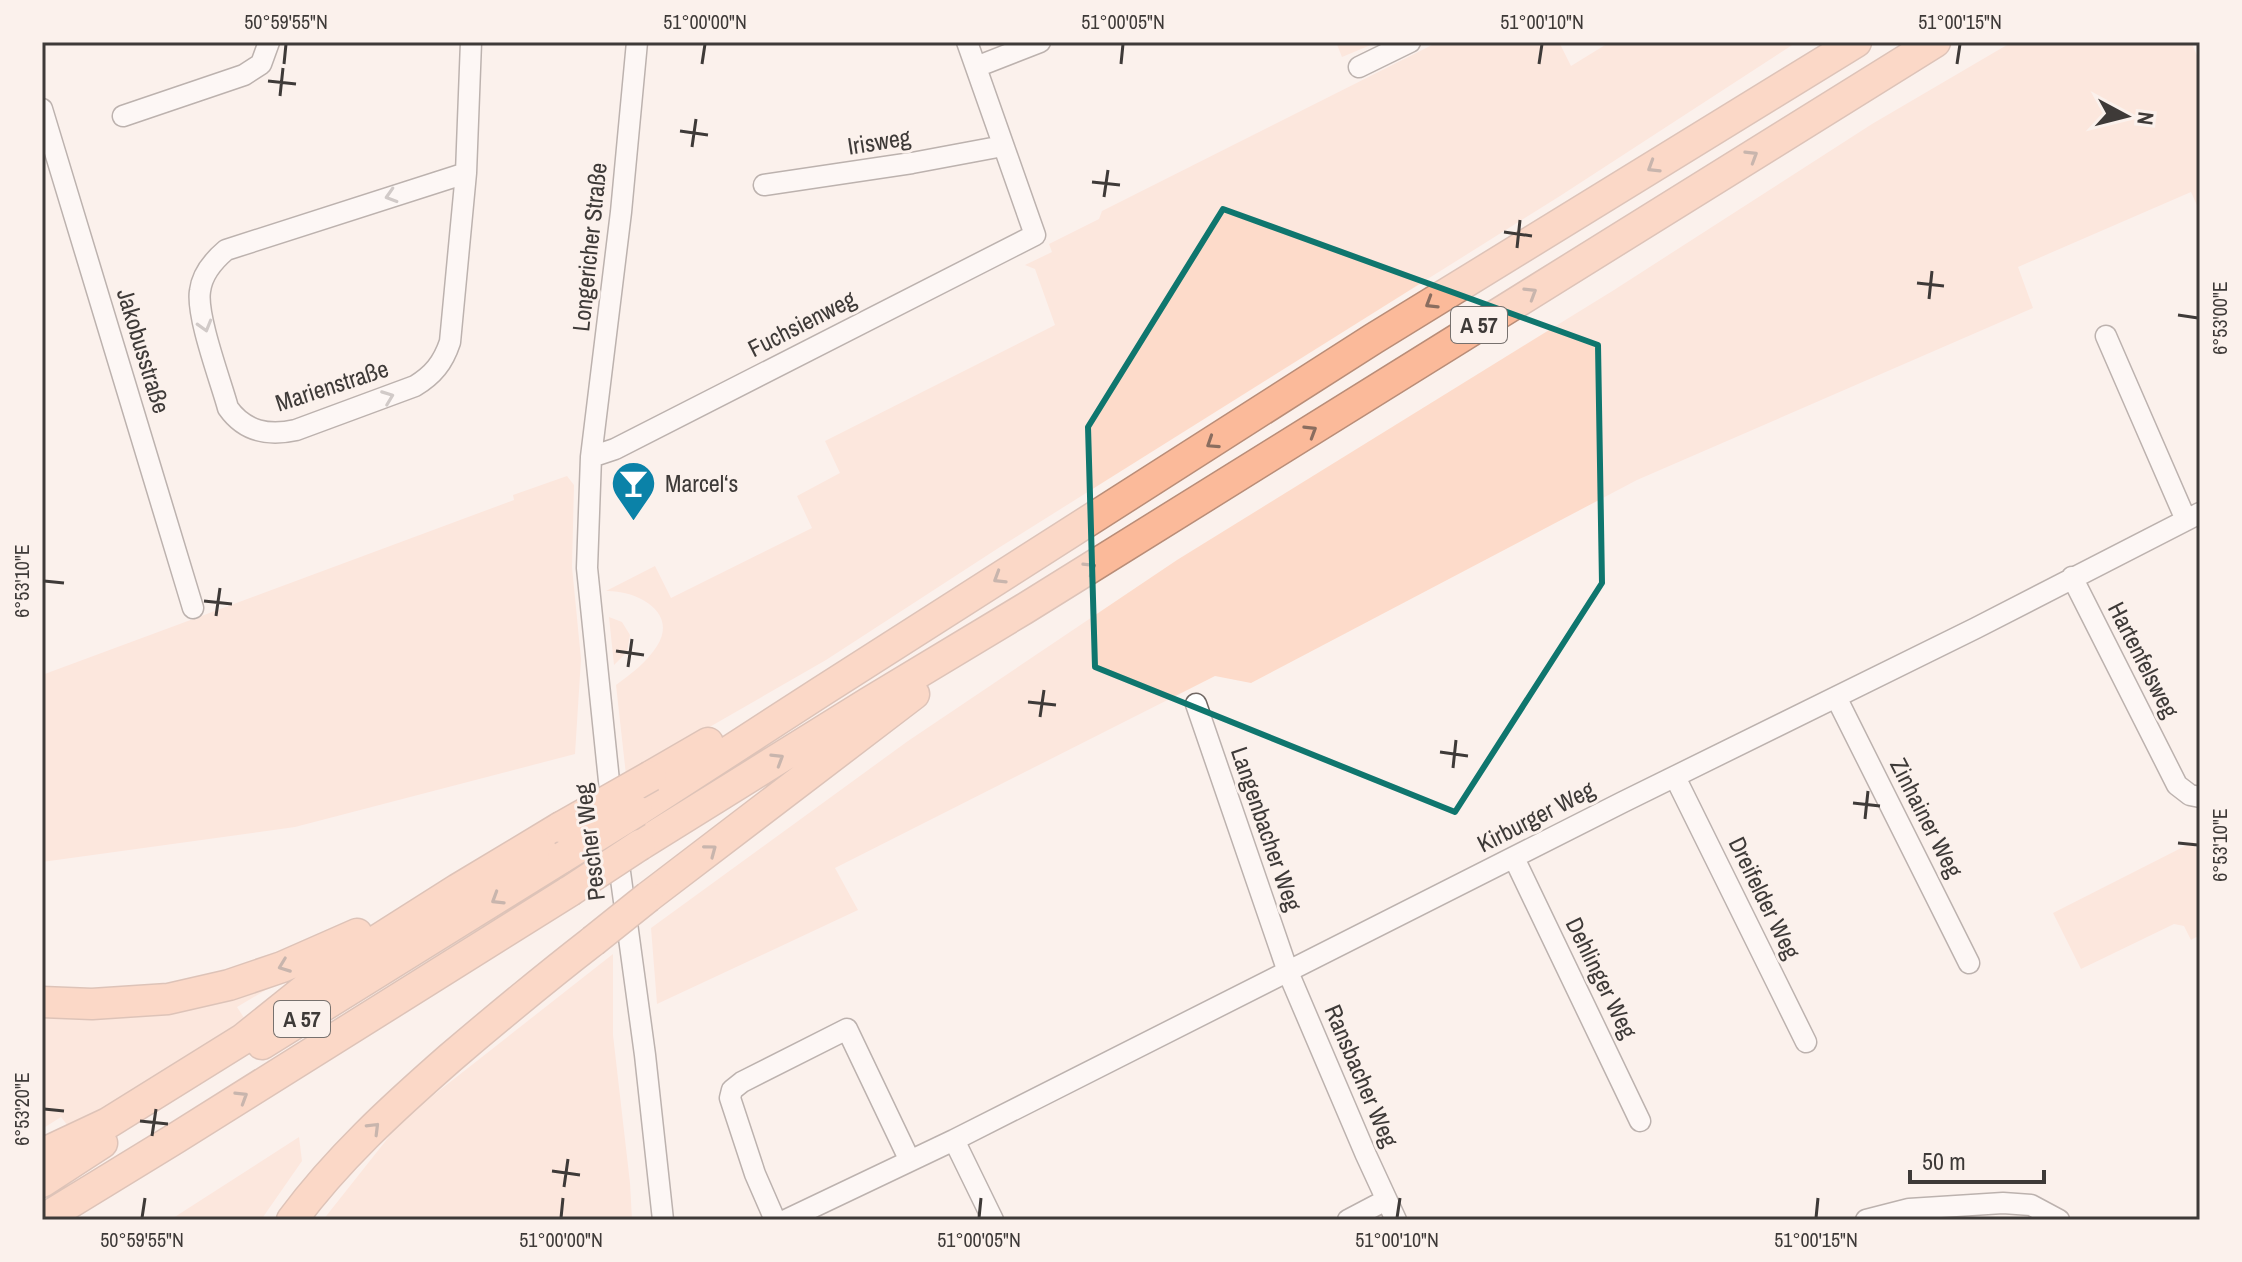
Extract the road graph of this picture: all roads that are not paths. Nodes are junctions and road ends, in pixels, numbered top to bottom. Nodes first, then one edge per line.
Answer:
1 (269, 42) edge
2 (471, 42) edge
3 (637, 42) edge
4 (967, 42) edge
5 (1040, 42) edge
6 (1410, 42) edge
7 (1848, 42) edge
8 (1856, 42) edge
9 (1935, 42) edge
10 (976, 67) junction
11 (1359, 67) dead end
12 (1815, 68) junction
13 (42, 109) edge
14 (123, 116) dead end
15 (1003, 146) junction
16 (466, 173) junction
17 (764, 185) dead end
18 (2106, 336) dead end
19 (591, 457) junction
20 (2193, 516) edge
21 (2072, 577) junction
22 (193, 608) dead end
23 (1024, 609) junction
24 (819, 693) junction
25 (1836, 697) junction
26 (1196, 704) dead end
27 (1675, 777) junction
28 (2200, 797) edge
29 (1514, 858) junction
30 (458, 889) junction
31 (1969, 963) dead end
32 (1288, 972) junction
33 (42, 1002) edge
34 (1806, 1042) dead end
35 (1640, 1121) dead end
36 (176, 1138) junction
37 (954, 1140) junction
38 (42, 1154) edge
39 (910, 1161) junction
40 (42, 1182) edge
41 (1386, 1200) junction
42 (42, 1220) edge
43 (75, 1220) edge
44 (292, 1220) edge
45 (663, 1220) edge
46 (775, 1220) edge
47 (786, 1220) edge
48 (993, 1220) edge
49 (1348, 1220) edge
50 (1396, 1220) edge
51 (1866, 1220) edge
52 (2059, 1220) edge

1 - 14 street
2 - 16 street, Marienstraße
3 - 19 street, Longericher Straße
4 - 10 street
5 - 10 street
6 - 11 street
7 - 12 highway
8 - 12 highway, A 57
23 -> 9 highway, A 57
10 - 15 street
12 -> 24 highway, A 57
13 - 22 street, Jakobusstraße
15 - 17 street, Irisweg
15 - 19 street, Fuchsienweg
16 -> 16 street, Marienstraße
18 - 20 street, Kirburger Weg
19 - 45 street, Pescher Weg
20 - 21 street, Kirburger Weg
21 - 25 street, Kirburger Weg
21 - 28 street, Hartenfelsweg
36 -> 23 highway, A 57, bridge
44 -> 23 highway, bridge
24 - 30 highway, bridge
24 -> 40 highway, A 57, bridge
25 - 27 street, Kirburger Weg
25 - 31 street, Zinhainer Weg
26 - 32 street, Langenbacher Weg
27 - 29 street, Kirburger Weg
27 - 34 street, Dreifelder Weg
29 - 32 street, Kirburger Weg
29 - 35 street, Dehlinger Weg
30 -> 33 highway
30 - 38 highway
32 - 37 street, Kirburger Weg
32 - 41 street, Ransbacher Weg
36 - 42 highway, A 57
36 - 43 highway
37 - 39 street, Kirburger Weg
37 - 48 street
39 - 46 street
39 - 47 street, Kirburger Weg
41 - 49 street
41 - 50 street, Ransbacher Weg
51 - 52 street

